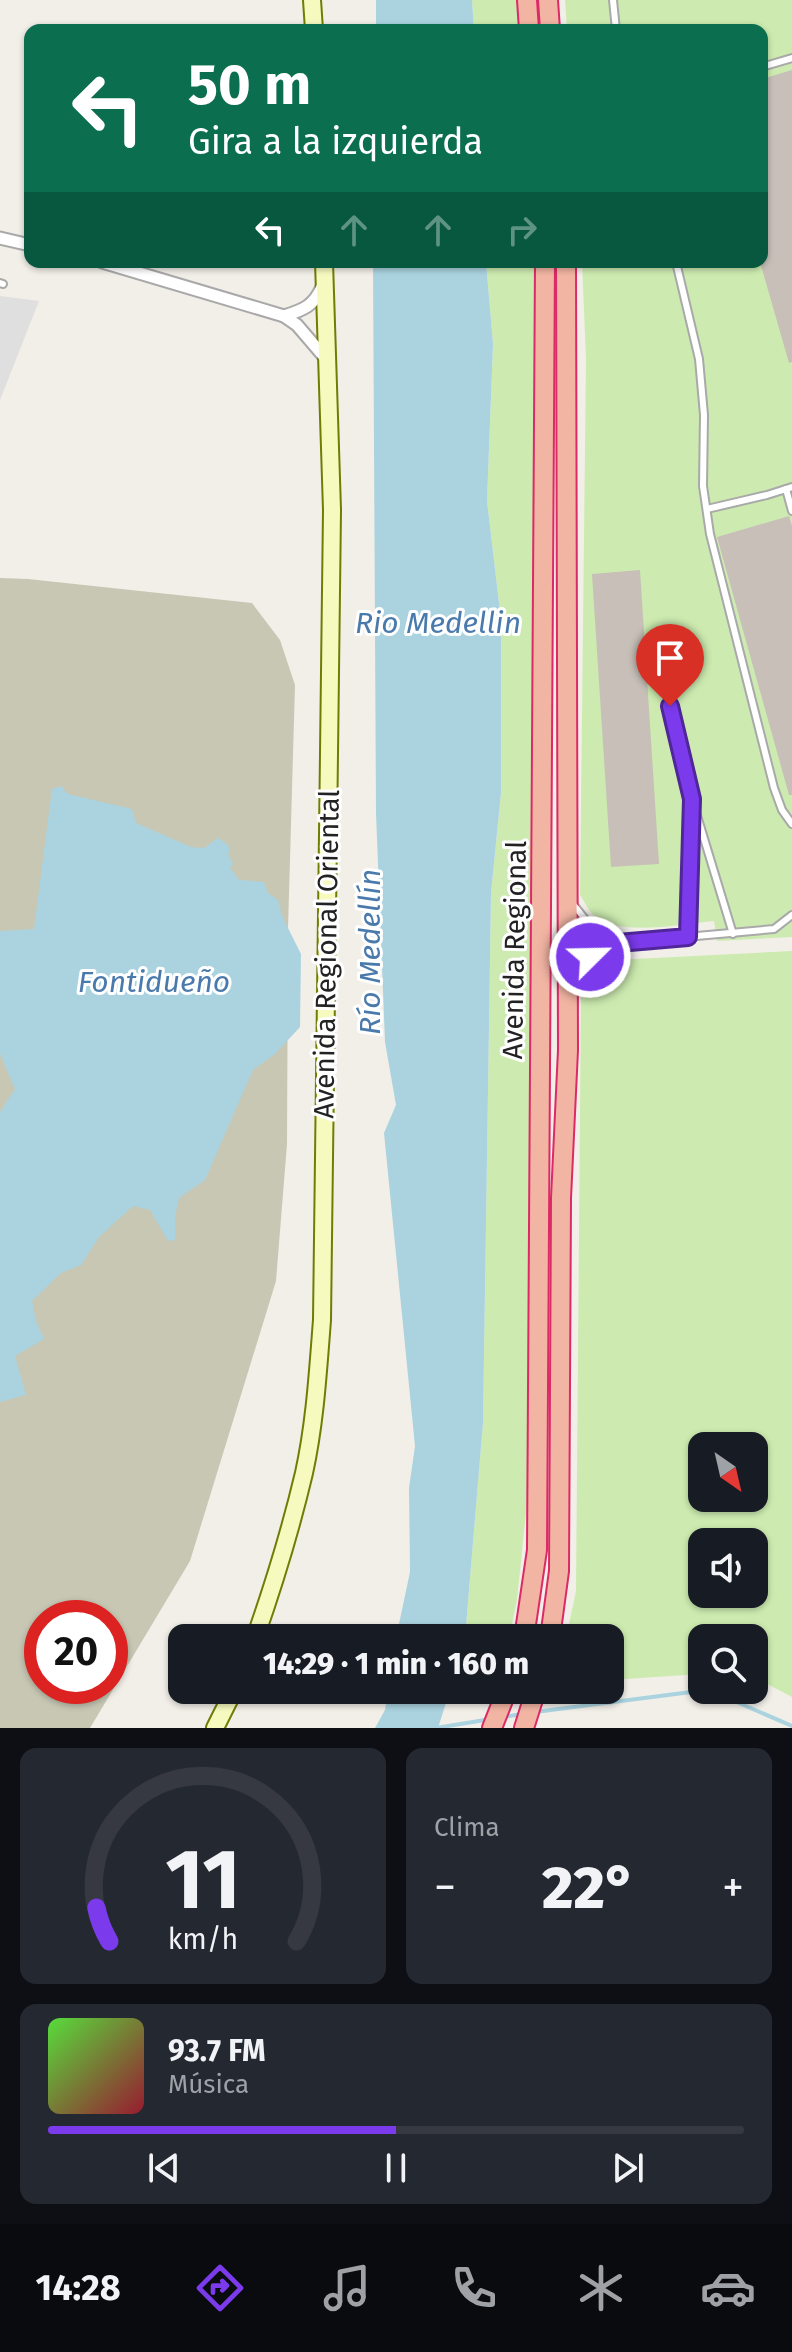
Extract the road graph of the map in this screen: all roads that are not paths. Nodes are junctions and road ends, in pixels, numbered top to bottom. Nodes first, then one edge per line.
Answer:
1 (312, 0) edge
2 (527, 0) edge
3 (548, 0) edge
4 (613, 0) edge
5 (314, 24) edge
6 (529, 24) edge
7 (550, 24) edge
8 (615, 24) edge
9 (792, 58) edge
10 (768, 65) edge
11 (0, 238) edge
12 (24, 244) edge
13 (129, 268) edge
14 (545, 268) edge
15 (566, 268) edge
16 (677, 268) edge
17 (325, 271) edge
18 (284, 316) junction
19 (328, 362) junction
20 (789, 488) edge
21 (707, 509) junction
22 (792, 511) edge
23 (670, 706) dead end
24 (692, 799) junction
25 (792, 807) edge
26 (782, 810) junction
27 (792, 824) edge
28 (569, 897) junction
29 (792, 915) edge
30 (733, 934) junction
31 (688, 937) junction
32 (618, 943) junction
33 (568, 987) junction
34 (259, 1624) edge
35 (526, 1624) edge
36 (552, 1624) edge
37 (227, 1704) edge
38 (501, 1704) edge
39 (532, 1704) edge
40 (215, 1728) edge
41 (492, 1728) edge
42 (524, 1728) edge

1 - 5 main road
2 - 6 highway
3 - 7 highway
4 - 8 lane
9 - 10 lane
11 - 12 street
13 - 18 street
14 - 35 highway, Avenida Regional
15 - 28 highway, Avenida Regional
16 - 21 lane
17 - 18 street
17 - 19 main road, Avenida Regional Oriental
18 - 19 street
19 - 34 main road, Avenida Regional Oriental
20 - 21 lane
20 - 22 lane
21 - 26 lane
23 - 24 lane
24 - 30 lane
24 - 31 lane
25 - 26 lane
26 - 27 lane
28 - 32 lane
28 - 33 highway, Avenida Regional
29 - 30 lane
30 - 31 lane
31 - 32 lane
32 - 33 lane
33 - 36 highway, Avenida Regional
37 - 40 main road
38 - 41 highway
39 - 42 highway

